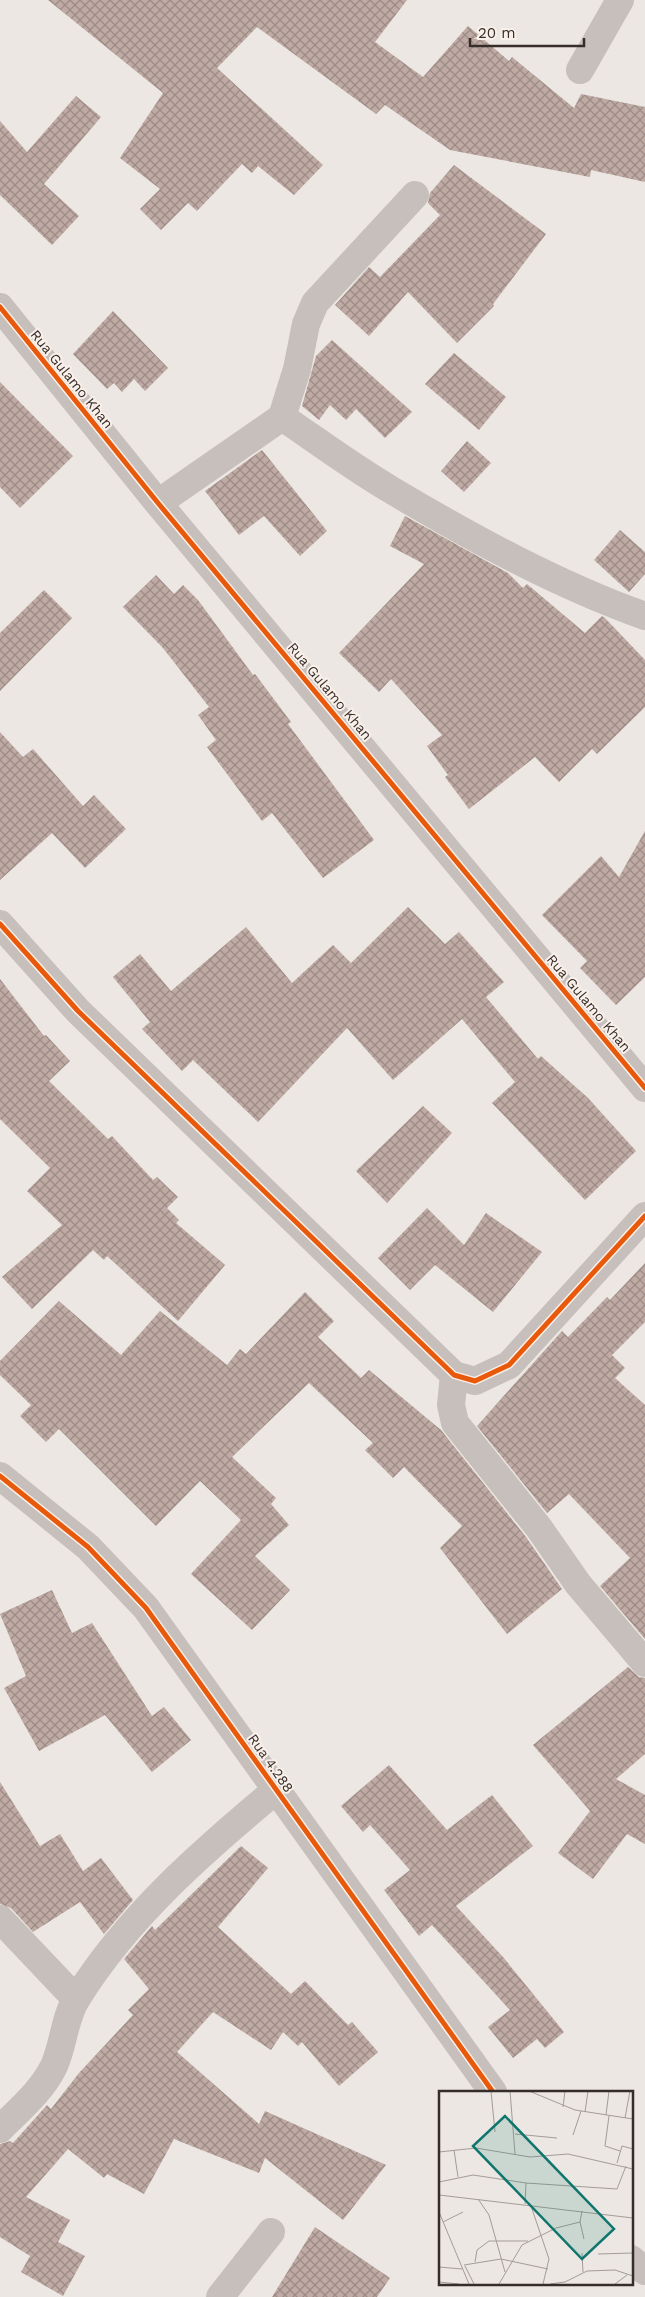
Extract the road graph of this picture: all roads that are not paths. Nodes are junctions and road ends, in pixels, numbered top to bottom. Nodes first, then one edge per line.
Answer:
1 (620, 0) edge
2 (580, 70) dead end
3 (415, 195) dead end
4 (0, 307) edge
5 (282, 417) junction
6 (158, 503) junction
7 (645, 616) edge
8 (0, 924) edge
9 (645, 1085) edge
10 (645, 1216) edge
11 (454, 1375) junction
12 (0, 1476) edge
13 (645, 1663) edge
14 (276, 1790) junction
15 (0, 1919) edge
16 (76, 1999) junction
17 (491, 2091) edge
18 (0, 2129) edge
19 (271, 2232) dead end
20 (632, 2260) edge
21 (645, 2271) edge
22 (220, 2297) edge

1 - 2 street
3 - 5 street
4 - 6 street, Rua Gulamo Khan
5 - 6 street
5 - 7 street
6 - 9 street, Rua Gulamo Khan
8 - 11 street
10 - 11 street
11 - 13 street
12 - 14 street, Rua 4.288
14 - 16 street
14 - 17 street, Rua 4.288
15 - 16 street
16 - 18 street
19 - 22 street
20 - 21 street

